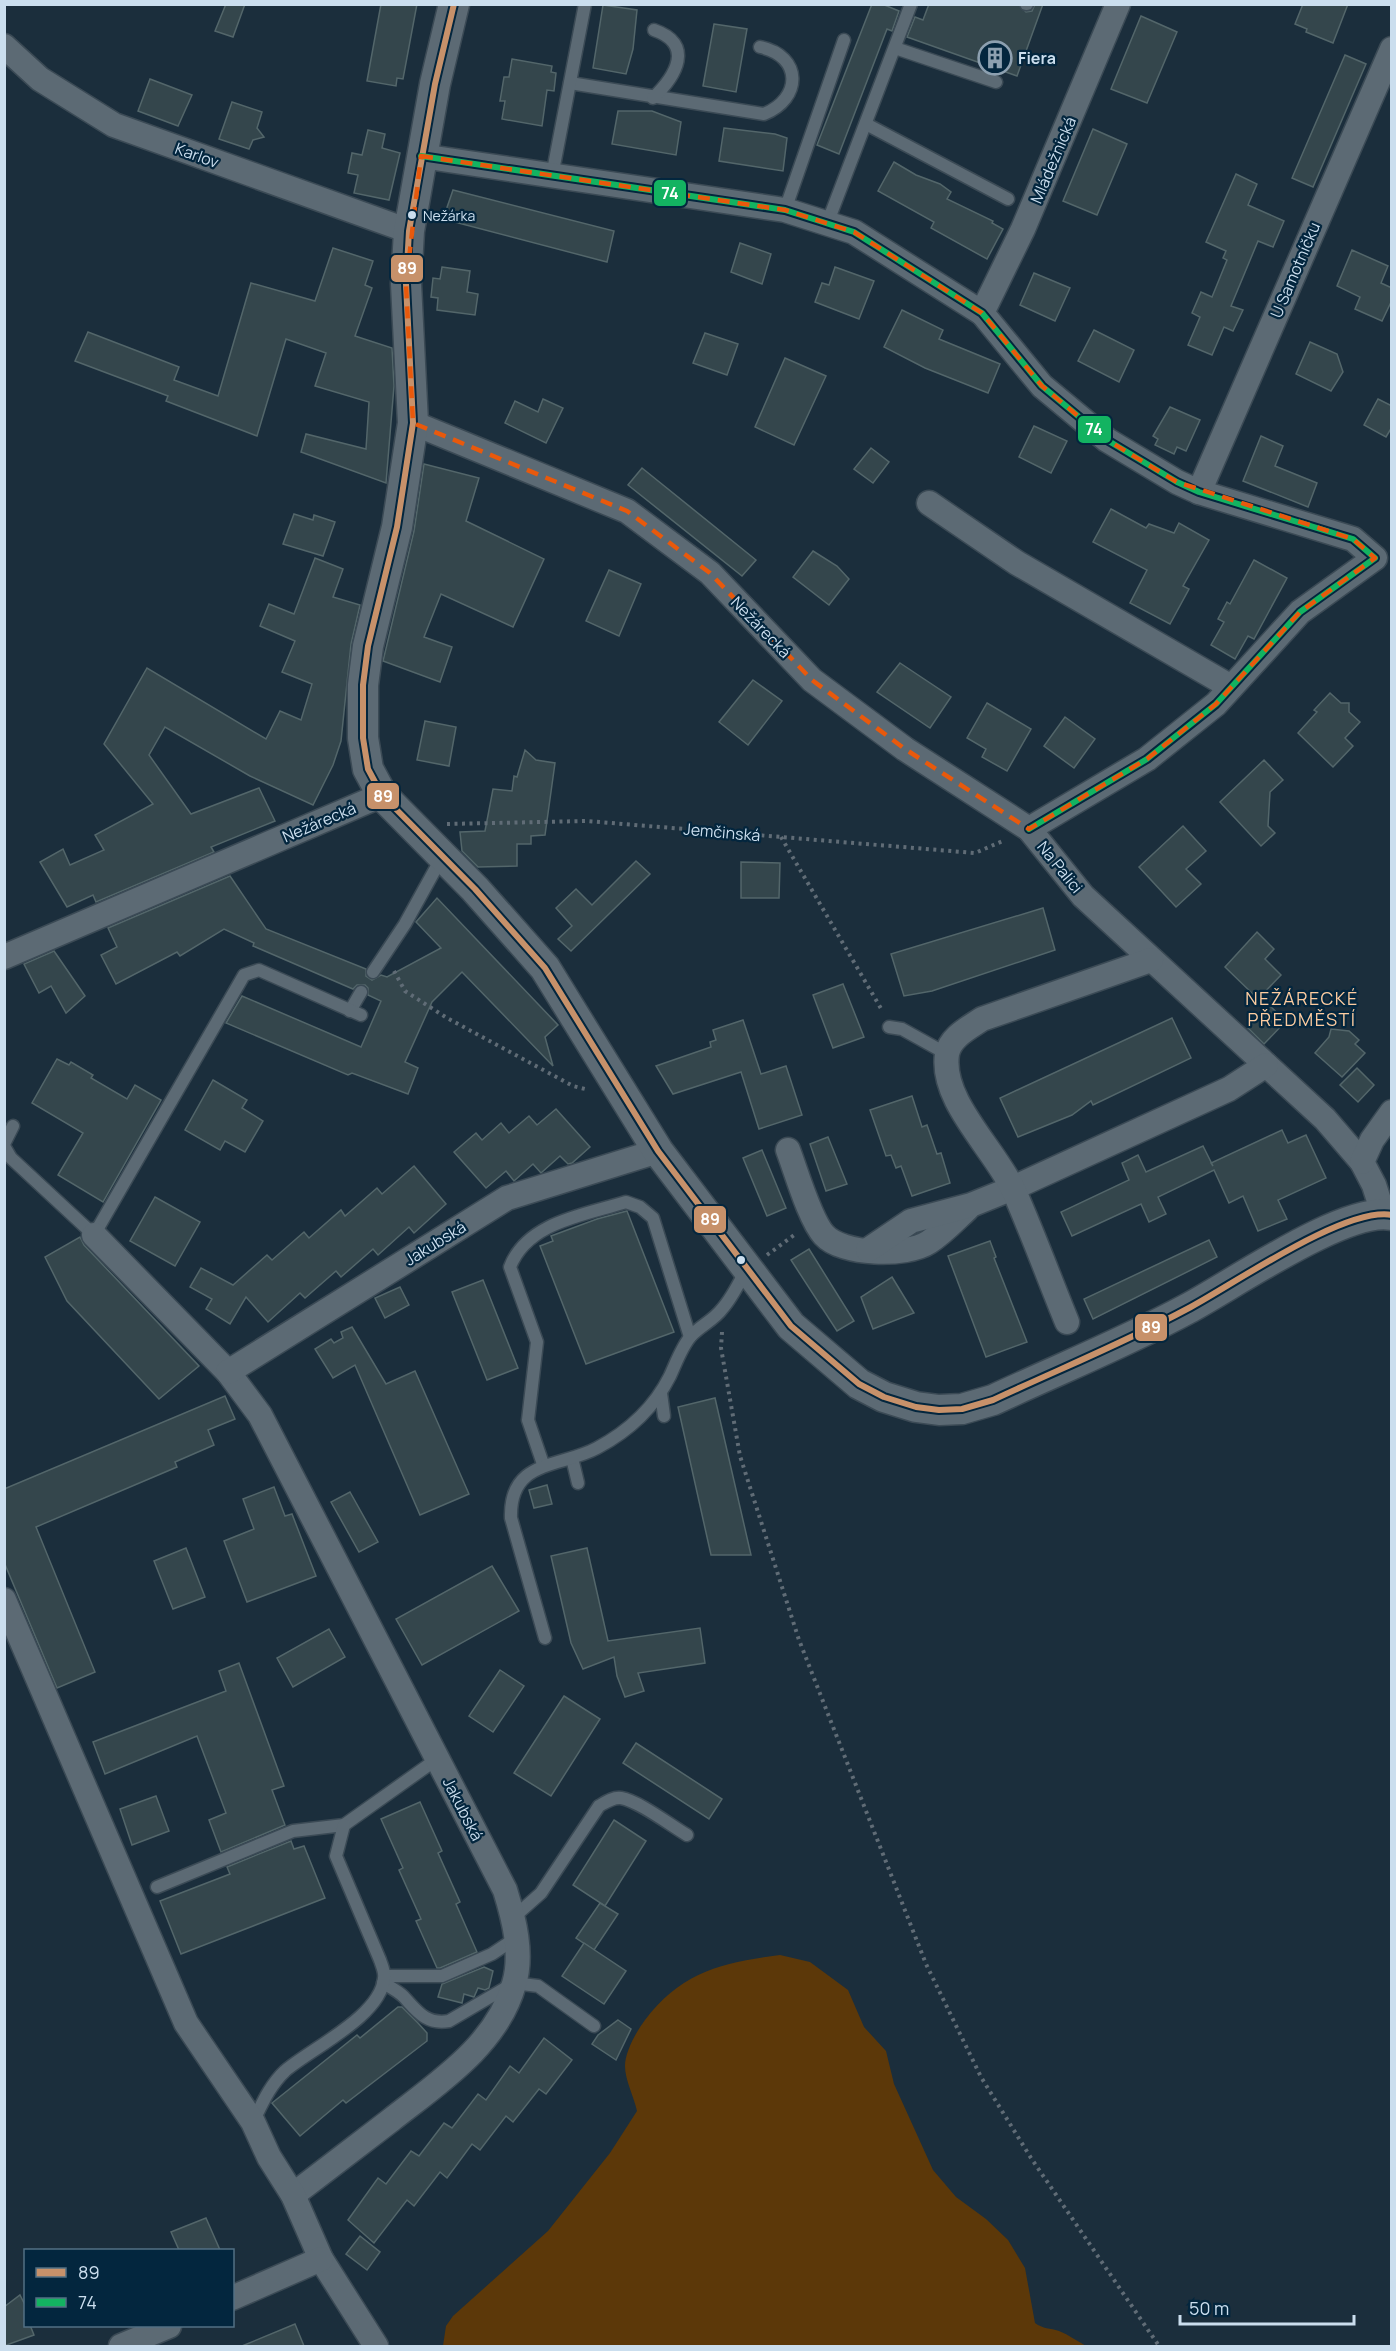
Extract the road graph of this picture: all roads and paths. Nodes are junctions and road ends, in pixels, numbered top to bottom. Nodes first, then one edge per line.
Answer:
1 (454, 4) edge
2 (585, 4) edge
3 (911, 4) edge
4 (1118, 4) edge
5 (654, 30) dead end
6 (844, 40) dead end
7 (4, 46) edge
8 (760, 47) dead end
9 (895, 48) junction
10 (1392, 49) edge
11 (996, 82) dead end
12 (570, 83) junction
13 (653, 98) junction
14 (866, 124) junction
15 (421, 156) junction
16 (552, 176) junction
17 (1008, 199) dead end
18 (785, 210) junction
19 (827, 224) junction
20 (409, 231) junction
21 (982, 313) junction
22 (413, 423) junction
23 (1199, 492) junction
24 (929, 503) dead end
25 (1231, 687) junction
26 (382, 795) junction
27 (410, 825) junction
28 (1029, 829) junction
29 (780, 837) junction
30 (442, 857) junction
31 (387, 950) junction
32 (4, 957) edge
33 (1151, 960) junction
34 (373, 972) dead end
35 (361, 992) dead end
36 (891, 1028) joint
37 (947, 1054) junction
38 (1266, 1065) junction
39 (624, 1100) junction
40 (1392, 1112) edge
41 (13, 1126) dead end
42 (4, 1145) edge
43 (788, 1150) dead end
44 (658, 1151) junction
45 (1362, 1162) junction
46 (1012, 1188) junction
47 (1387, 1214) edge
48 (815, 1221) junction
49 (94, 1235) junction
50 (747, 1269) junction
51 (722, 1310) junction
52 (1067, 1322) dead end
53 (690, 1337) junction
54 (228, 1372) junction
55 (661, 1393) junction
56 (664, 1416) dead end
57 (572, 1458) junction
58 (543, 1464) junction
59 (578, 1483) dead end
60 (4, 1600) edge
61 (545, 1638) dead end
62 (437, 1760) junction
63 (344, 1826) junction
64 (687, 1835) dead end
65 (157, 1887) dead end
66 (515, 1928) junction
67 (384, 1979) junction
68 (514, 1983) junction
69 (594, 2026) dead end
70 (253, 2122) junction
71 (293, 2195) junction
72 (321, 2259) junction
73 (234, 2297) edge
74 (164, 2327) edge
75 (121, 2346) edge
76 (376, 2346) edge
77 (1159, 2346) edge

1 - 15 street
2 - 12 lane
3 - 9 lane
4 - 21 street, Mládežnická
5 - 13 lane
6 - 18 lane
7 - 20 street, Karlov
8 - 13 lane
9 - 11 lane
9 - 14 lane
10 - 23 street, U Samotníčku
12 - 13 lane
12 - 16 lane
14 - 17 lane
14 - 19 lane
15 - 16 street
15 - 20 street
16 - 18 street
18 - 19 street
19 - 21 street
20 - 22 street
21 - 23 street
22 - 26 street
22 - 28 street, Nežárecká
23 - 25 street, Na Palici
24 - 25 street
25 - 28 street, Na Palici
26 - 27 street
26 - 32 street, Nežárecká
27 - 29 path, Jemčinská
27 - 30 street
28 - 29 path, Jemčinská
28 - 33 street, Na Palici
29 - 36 path
30 - 31 lane
30 - 39 street
31 - 34 lane
31 - 39 path
33 - 37 street
33 - 38 street, Na Palici
35 - 49 lane
36 - 37 lane
37 - 46 street
38 - 45 street, Na Palici
38 - 46 street
39 - 44 street
40 - 45 street
41 - 42 lane
42 - 49 lane
43 - 48 street
44 - 50 street
44 - 54 street, Jakubská
45 - 47 street, Na Palici
46 - 48 street
46 - 52 street
47 - 50 street
48 - 50 path
49 - 54 street, Jakubská
50 - 51 lane
51 - 53 lane
51 - 77 path
53 - 55 lane
53 - 58 lane
54 - 62 street, Jakubská
55 - 56 lane
55 - 57 lane
57 - 58 lane
57 - 59 lane
58 - 61 lane
60 - 70 street
62 - 63 lane
62 - 66 street, Jakubská
63 - 65 lane
63 - 67 lane
64 - 66 lane
66 - 67 lane
66 - 68 street, Jakubská
67 - 68 lane
67 - 70 lane
68 - 69 lane
68 - 71 street, Jakubská
70 - 71 street
71 - 72 street
72 - 73 street
72 - 76 street
74 - 75 street

